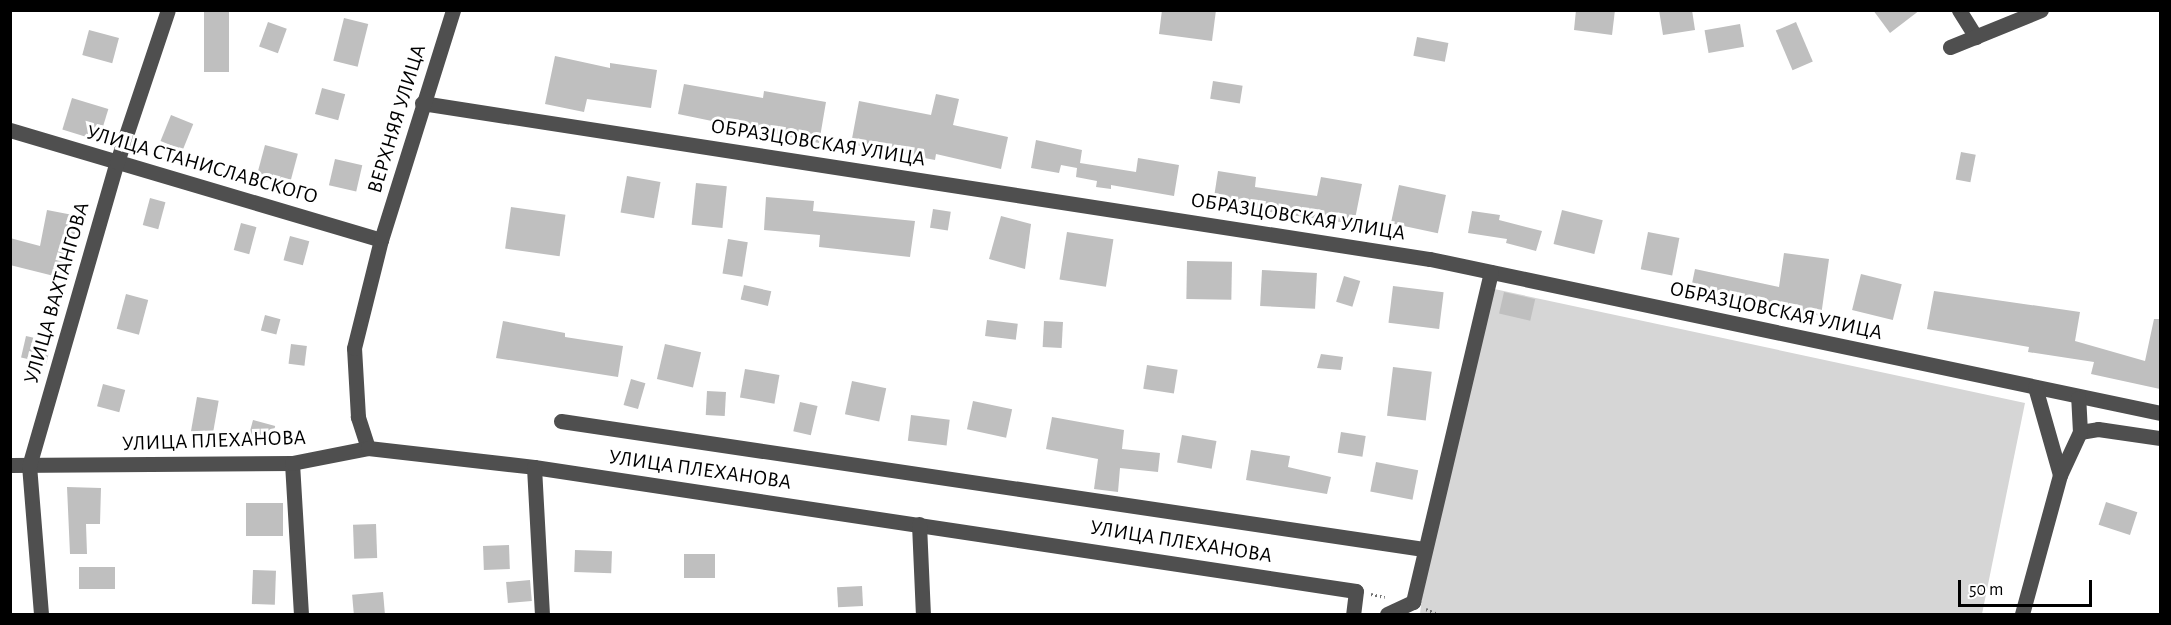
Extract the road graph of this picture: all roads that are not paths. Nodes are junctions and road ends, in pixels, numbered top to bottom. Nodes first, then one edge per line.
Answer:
1 (168, 10) edge
2 (453, 10) edge
3 (1959, 10) edge
4 (2041, 10) edge
5 (1976, 37) junction
6 (1950, 47) dead end
7 (422, 104) junction
8 (10, 130) edge
9 (117, 162) junction
10 (381, 240) junction
11 (1491, 272) junction
12 (2035, 387) junction
13 (2078, 398) junction
14 (2160, 413) edge
15 (561, 422) dead end
16 (2080, 432) junction
17 (2160, 438) edge
18 (368, 448) junction
19 (292, 463) junction
20 (10, 465) edge
21 (29, 466) junction
22 (534, 467) junction
23 (2060, 475) junction
24 (919, 524) junction
25 (1424, 549) junction
26 (41, 615) edge
27 (301, 615) edge
28 (542, 615) edge
29 (922, 615) edge
30 (1353, 615) edge
31 (1387, 615) edge
32 (2022, 615) edge

1 - 9 street, УЛИЦА ВАХТАНГОВА
2 - 7 street, ВЕРХНЯЯ УЛИЦА
3 - 5 street
4 - 5 street
5 - 6 street
7 - 10 street, ВЕРХНЯЯ УЛИЦА
7 - 11 street, ОБРАЗЦОВСКАЯ УЛИЦА
8 - 9 street, УЛИЦА СТАНИСЛАВСКОГО
9 - 10 street, УЛИЦА СТАНИСЛАВСКОГО
9 - 21 street, УЛИЦА ВАХТАНГОВА
10 - 18 street, ВЕРХНЯЯ УЛИЦА
11 - 12 street, ОБРАЗЦОВСКАЯ УЛИЦА
11 - 25 street
12 - 13 street, ОБРАЗЦОВСКАЯ УЛИЦА
12 - 23 street
13 - 14 street, ОБРАЗЦОВСКАЯ УЛИЦА
13 - 16 street
15 - 25 street
16 - 17 street
16 - 23 street
18 - 19 street, УЛИЦА ПЛЕХАНОВА
18 - 22 street, УЛИЦА ПЛЕХАНОВА
19 - 21 street, УЛИЦА ПЛЕХАНОВА
19 - 27 street
20 - 21 street, УЛИЦА ПЛЕХАНОВА
21 - 26 street, УЛИЦА ВАХТАНГОВА
22 - 24 street, УЛИЦА ПЛЕХАНОВА
22 - 28 street
23 - 32 street
24 - 29 street
24 - 30 street, УЛИЦА ПЛЕХАНОВА
25 - 31 street

